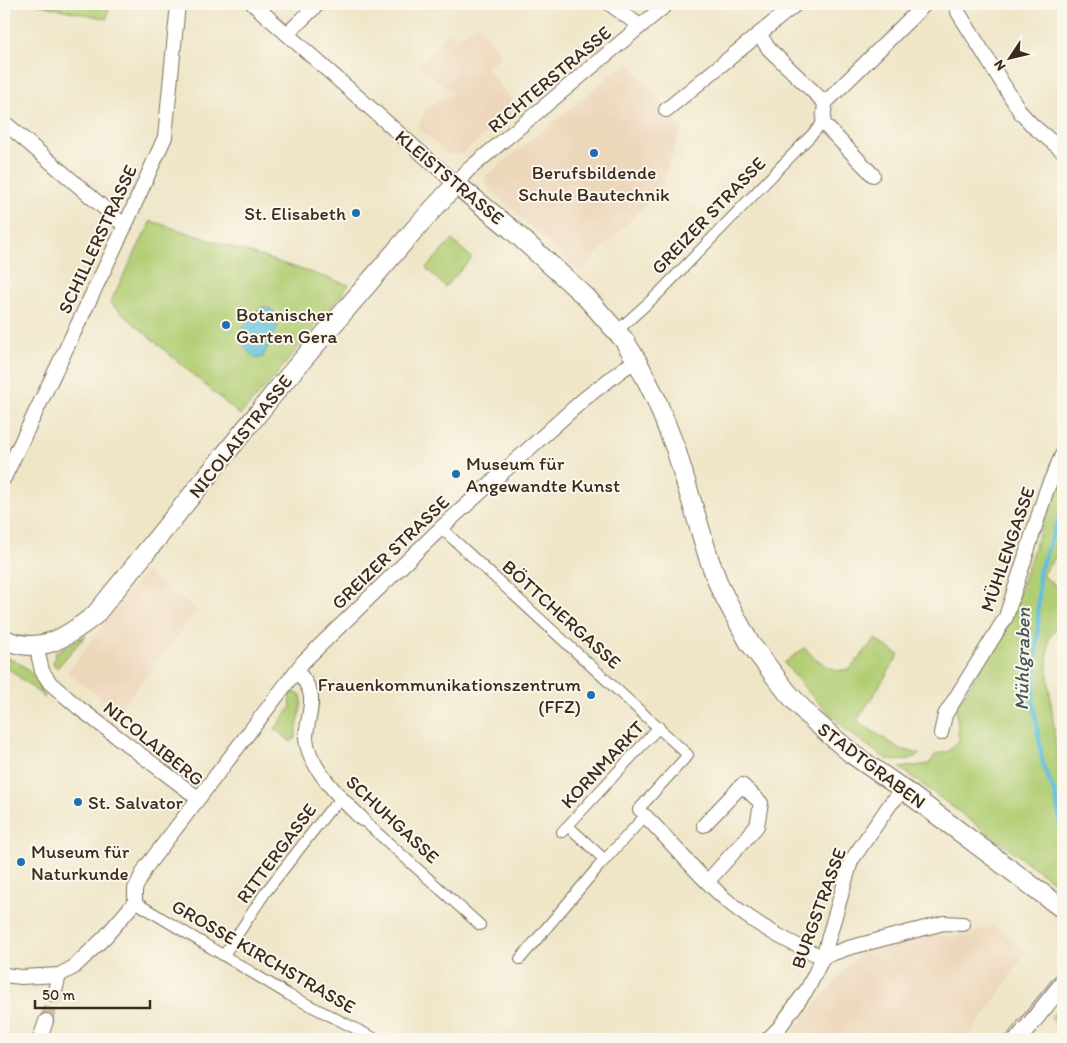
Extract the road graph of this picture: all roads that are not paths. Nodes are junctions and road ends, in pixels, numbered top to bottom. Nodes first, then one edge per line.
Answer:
1 (178, 4) edge
2 (253, 4) edge
3 (318, 4) edge
4 (610, 4) edge
5 (667, 4) edge
6 (796, 4) edge
7 (925, 4) edge
8 (958, 12) dead end
9 (640, 26) junction
10 (287, 34) junction
11 (759, 34) junction
12 (825, 103) junction
13 (666, 110) dead end
14 (4, 122) edge
15 (823, 123) junction
16 (1063, 151) edge
17 (873, 175) dead end
18 (456, 184) junction
19 (125, 226) junction
20 (617, 331) junction
21 (637, 361) junction
22 (1063, 453) edge
23 (4, 478) edge
24 (441, 528) junction
25 (4, 639) edge
26 (36, 645) junction
27 (297, 670) junction
28 (659, 728) junction
29 (941, 734) dead end
30 (904, 790) junction
31 (202, 793) junction
32 (342, 800) junction
33 (645, 816) junction
34 (362, 818) joint
35 (704, 826) dead end
36 (602, 863) junction
37 (708, 881) junction
38 (135, 902) junction
39 (1063, 909) edge
40 (964, 924) dead end
41 (480, 925) dead end
42 (224, 955) junction
43 (824, 957) junction
44 (520, 959) dead end
45 (4, 974) edge
46 (59, 975) junction
47 (1063, 982) edge
48 (54, 995) tunnel mouth
49 (46, 1021) tunnel mouth
50 (40, 1039) edge
51 (376, 1039) edge
52 (768, 1039) edge
53 (1017, 1039) edge

1 - 19 street, SCHILLERSTRASSE
2 - 10 street, KLEISTSTRASSE
3 - 10 street
4 - 9 street
5 - 9 street, RICHTERSTRASSE
6 - 11 street
7 - 12 street
8 - 16 street
9 - 18 street, RICHTERSTRASSE
10 - 18 street, KLEISTSTRASSE
11 - 12 street
11 - 13 street
12 - 15 street
14 - 19 street
15 - 17 street
15 - 20 street, GREIZER STRASSE
18 - 20 main road, KLEISTSTRASSE
18 - 26 main road, NICOLAISTRASSE
19 - 23 street, SCHILLERSTRASSE
20 - 21 main road, KLEISTSTRASSE
21 - 24 street, GREIZER STRASSE
21 - 30 main road, STADTGRABEN
22 - 29 street, MÜHLENGASSE
24 - 27 street, GREIZER STRASSE
24 - 28 street, BÖTTCHERGASSE
25 - 26 main road, NICOLAISTRASSE
26 - 31 street, NICOLAIBERG
27 - 31 street, GREIZER STRASSE
27 - 32 street, SCHUHGASSE
28 - 33 street, KORNMARKT
28 - 36 street, KORNMARKT
30 - 39 main road, STADTGRABEN
30 - 43 street, BURGSTRASSE
31 - 38 street, NICOLAIBERG
32 - 34 street, SCHUHGASSE
32 - 42 street, RITTERGASSE
33 - 36 street
33 - 37 street
34 - 41 street, SCHUHGASSE
35 - 37 street
36 - 44 street
37 - 43 street
38 - 42 street, GROSSE KIRCHSTRASSE
38 - 46 street
40 - 43 street
42 - 51 street, GROSSE KIRCHSTRASSE
43 - 52 street, BURGSTRASSE
45 - 46 street
46 - 48 street
47 - 53 main road
49 - 50 street

